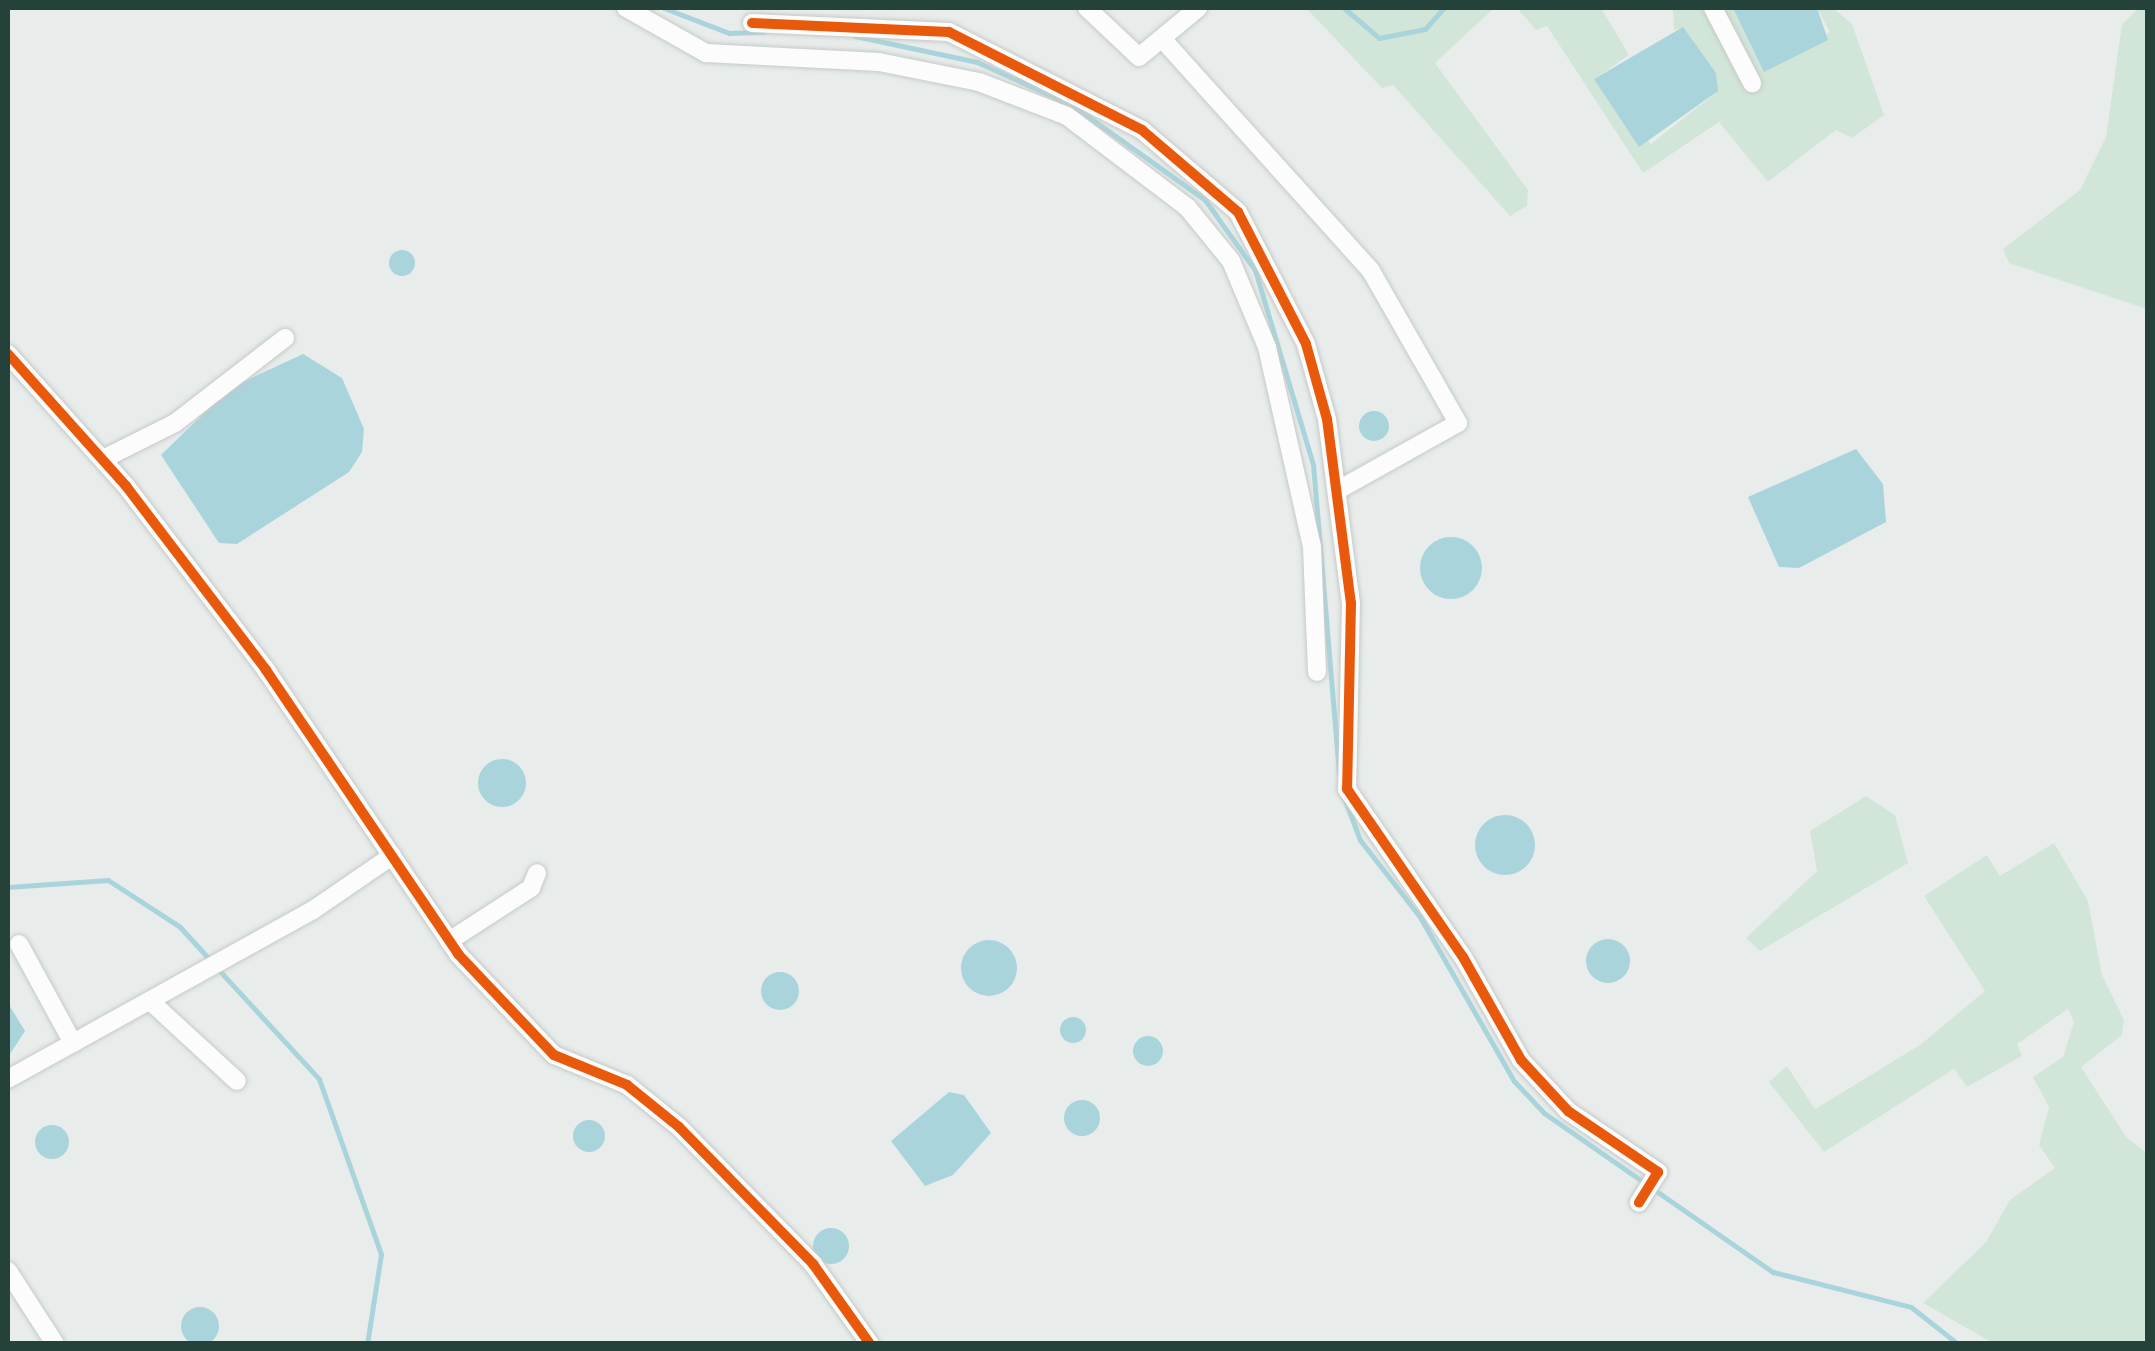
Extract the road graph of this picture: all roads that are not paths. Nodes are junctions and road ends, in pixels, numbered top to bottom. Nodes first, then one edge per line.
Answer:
1 (626, 8) edge
2 (1087, 8) edge
3 (1198, 8) edge
4 (1713, 8) edge
5 (752, 23) dead end
6 (1165, 42) junction
7 (1752, 84) dead end
8 (286, 338) dead end
9 (8, 354) edge
10 (103, 458) junction
11 (1340, 489) junction
12 (1318, 672) dead end
13 (392, 856) junction
14 (537, 872) dead end
15 (449, 941) junction
16 (19, 944) dead end
17 (150, 1001) junction
18 (73, 1043) junction
19 (8, 1079) edge
20 (237, 1081) dead end
21 (1646, 1191) dead end
22 (8, 1271) edge
23 (55, 1344) edge
24 (870, 1344) edge

1 - 12 street
2 - 6 street
3 - 6 street
4 - 7 street
5 - 11 street
6 - 11 street
8 - 10 street
9 - 10 street
10 - 13 street
11 - 21 street
13 - 15 street
13 - 17 street
14 - 15 street
15 - 24 street
16 - 18 street
17 - 18 street
17 - 20 street
18 - 19 street
22 - 23 street

